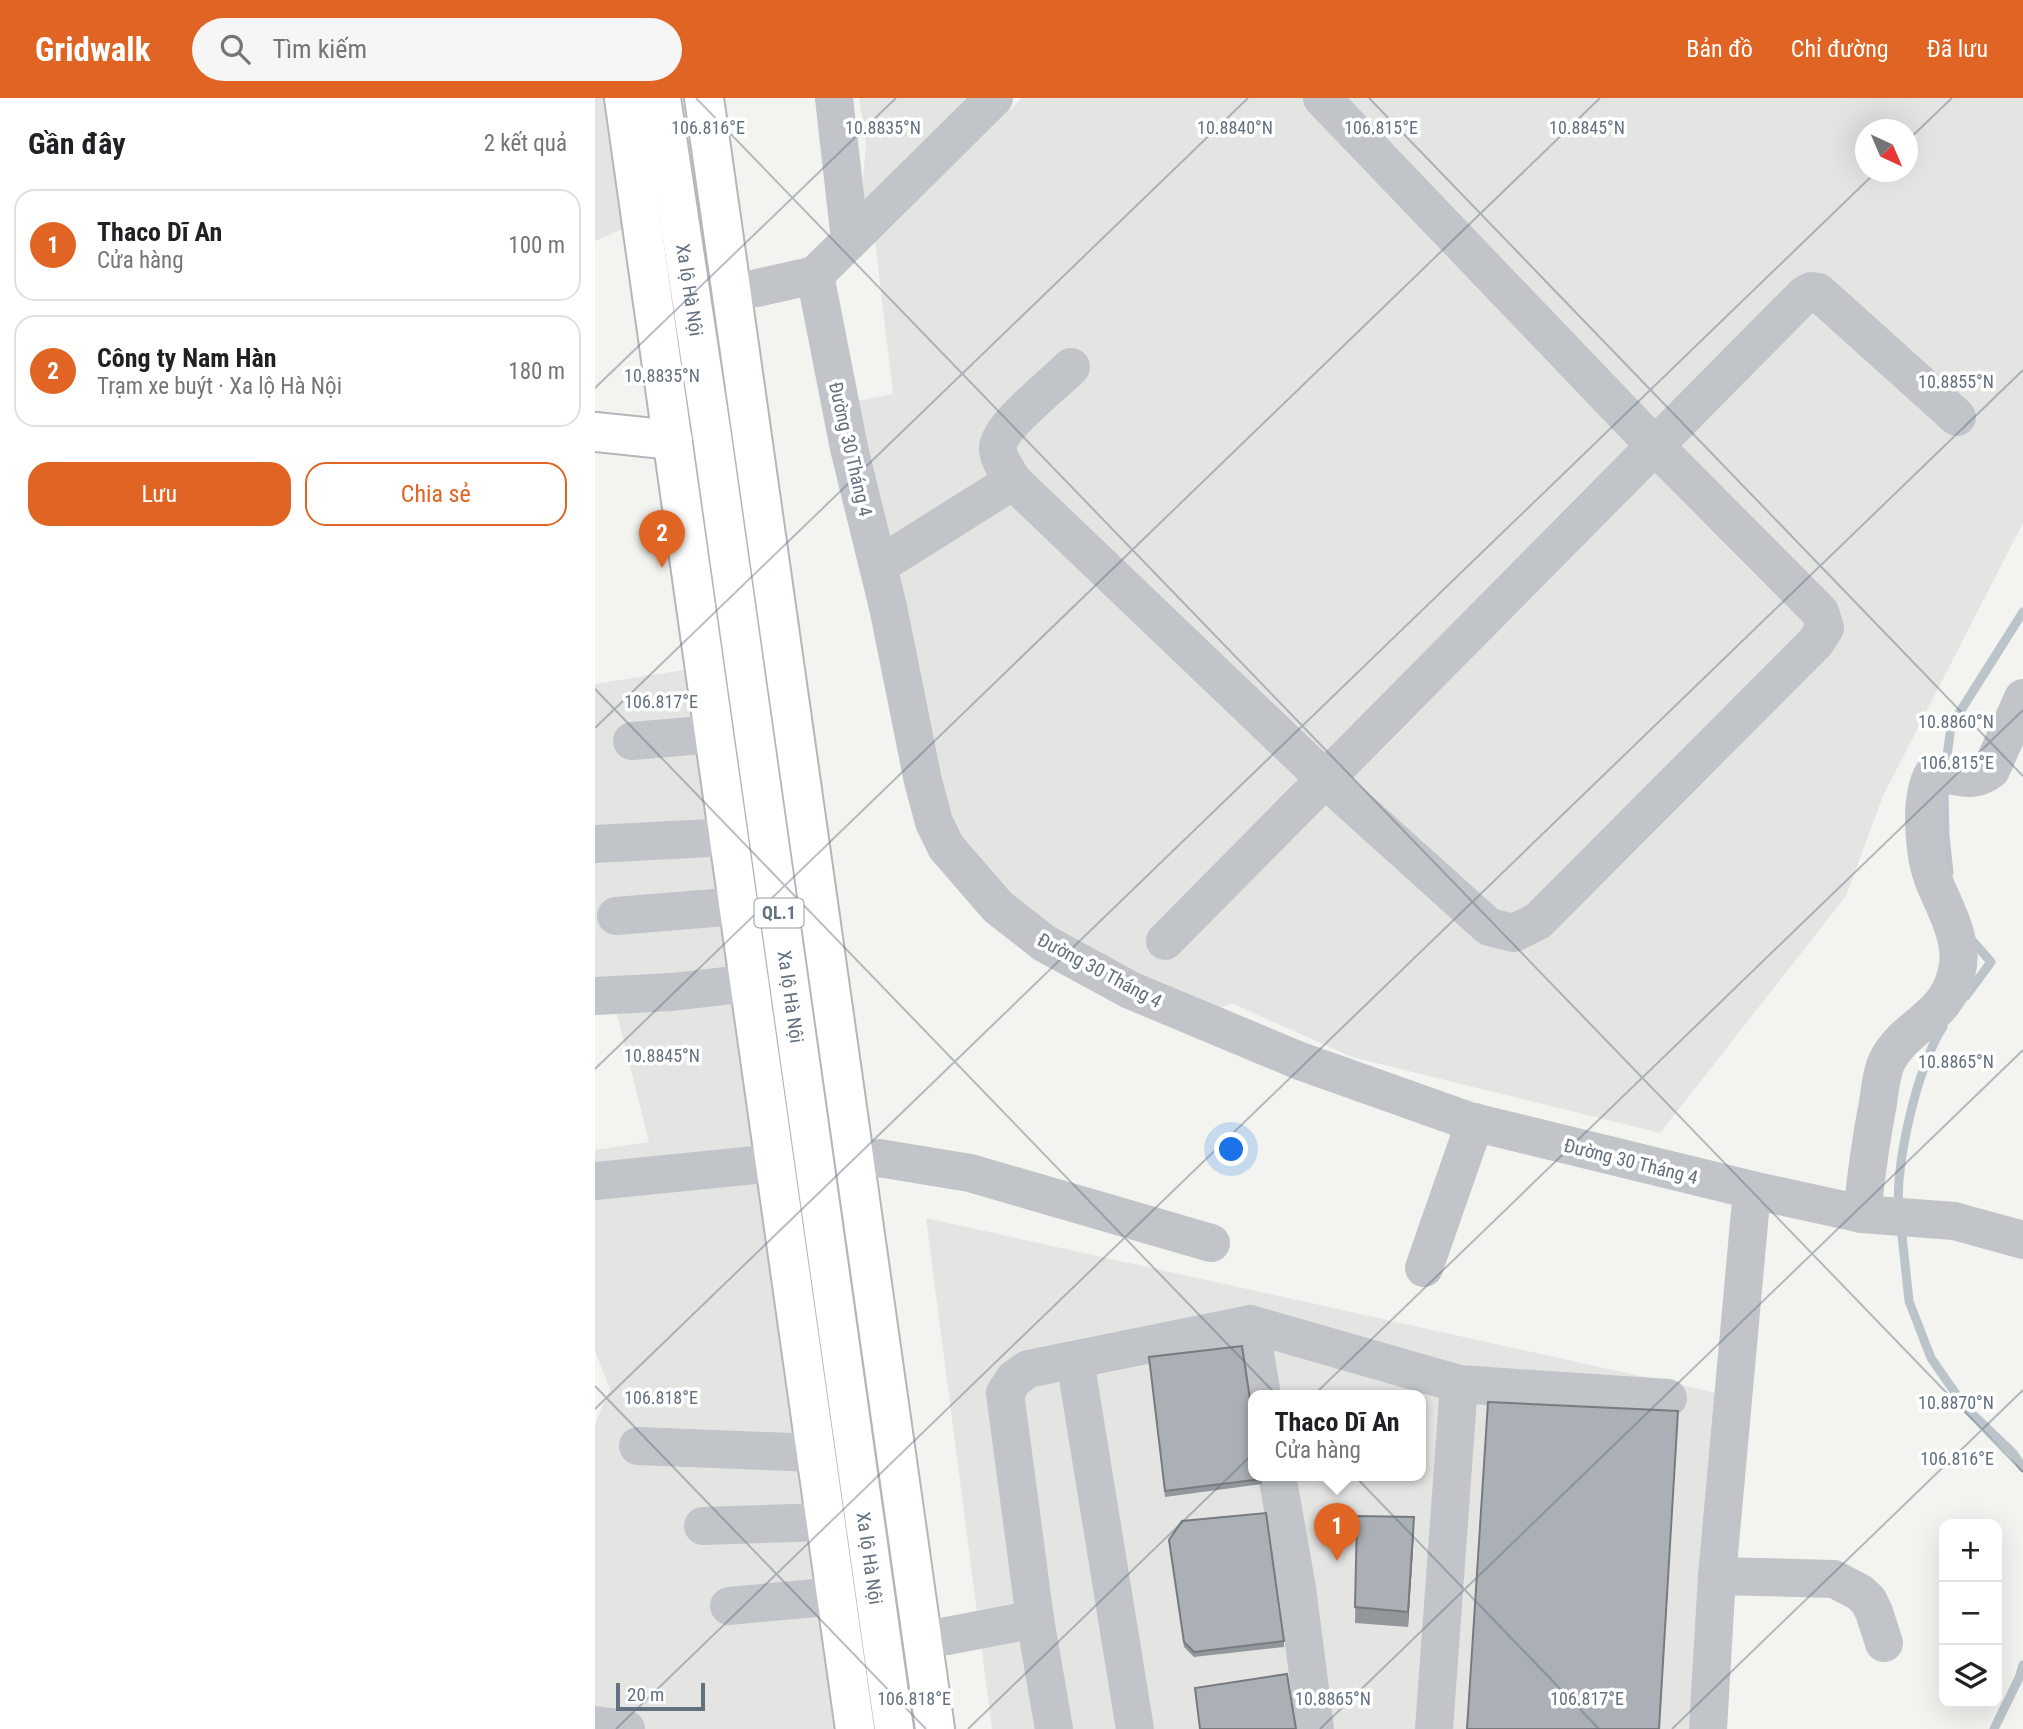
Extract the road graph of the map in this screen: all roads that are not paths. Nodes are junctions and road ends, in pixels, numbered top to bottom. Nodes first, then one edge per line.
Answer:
1 (624, 98) edge
2 (661, 98) edge
3 (704, 98) edge
4 (730, 98) edge
5 (834, 98) edge
6 (994, 98) edge
7 (1322, 98) edge
8 (850, 240) junction
9 (815, 275) junction
10 (745, 291) junction
11 (1071, 367) dead end
12 (1957, 417) dead end
13 (595, 432) edge
14 (712, 436) junction
15 (673, 440) junction
16 (1656, 447) junction
17 (1013, 481) junction
18 (730, 562) junction
19 (878, 566) junction
20 (691, 568) junction
21 (737, 612) junction
22 (697, 616) junction
23 (2023, 698) edge
24 (714, 734) junction
25 (632, 741) dead end
26 (1327, 780) junction
27 (729, 837) junction
28 (595, 844) edge
29 (739, 906) junction
30 (616, 916) dead end
31 (1165, 941) dead end
32 (750, 982) junction
33 (595, 996) edge
34 (1475, 1122) junction
35 (879, 1158) junction
36 (775, 1163) junction
37 (595, 1181) edge
38 (1752, 1190) junction
39 (1868, 1214) junction
40 (2023, 1240) edge
41 (1211, 1243) dead end
42 (1424, 1268) dead end
43 (1250, 1324) junction
44 (1075, 1360) junction
45 (1459, 1384) junction
46 (1261, 1390) edge
47 (1668, 1398) dead end
48 (638, 1446) dead end
49 (816, 1453) junction
50 (1278, 1481) edge
51 (826, 1522) junction
52 (703, 1526) dead end
53 (1717, 1576) junction
54 (836, 1596) junction
55 (729, 1606) dead end
56 (1035, 1619) junction
57 (935, 1639) junction
58 (1884, 1643) dead end
59 (595, 1725) edge
60 (626, 1729) edge
61 (855, 1729) edge
62 (894, 1729) edge
63 (935, 1729) edge
64 (960, 1729) edge
65 (1054, 1729) edge
66 (1135, 1729) edge
67 (1315, 1729) edge
68 (1434, 1729) edge
69 (1708, 1729) edge

1 - 15 main road, Xa lộ Hà Nội / QL.1
2 - 14 main road, Xa lộ Hà Nội / QL.1
3 - 10 main road, Xa lộ Hà Nội / QL.1
4 - 10 main road, Xa lộ Hà Nội / QL.1
5 - 8 street
6 - 8 street
7 - 16 street
8 - 9 street
9 - 10 street
9 - 19 street, Đường 30 Tháng 4
10 - 35 main road, Xa lộ Hà Nội / QL.1
10 - 57 main road, Xa lộ Hà Nội / QL.1
11 - 17 street
12 - 16 street
13 - 15 main road
14 - 15 main road
14 - 18 main road, Xa lộ Hà Nội / QL.1
15 - 20 main road, Xa lộ Hà Nội / QL.1
16 - 26 street
16 - 26 street
17 - 19 street
17 - 26 street
18 - 20 main road
18 - 21 main road, Xa lộ Hà Nội / QL.1
19 - 34 street, Đường 30 Tháng 4
20 - 22 main road, Xa lộ Hà Nội / QL.1
21 - 22 main road
21 - 62 main road, Xa lộ Hà Nội / QL.1
22 - 24 main road, Xa lộ Hà Nội / QL.1
23 - 39 street
24 - 25 street
24 - 27 main road, Xa lộ Hà Nội / QL.1
26 - 31 street
27 - 28 street
27 - 29 main road, Xa lộ Hà Nội / QL.1
29 - 30 street
29 - 32 main road, Xa lộ Hà Nội / QL.1
32 - 33 street
32 - 36 main road, Xa lộ Hà Nội / QL.1
34 - 38 street, Đường 30 Tháng 4
34 - 42 street
35 - 41 street
35 - 57 main road, Xa lộ Hà Nội / QL.1
36 - 37 street
36 - 49 main road, Xa lộ Hà Nội / QL.1
38 - 39 street, Đường 30 Tháng 4
38 - 53 street
39 - 40 street, Đường 30 Tháng 4
43 - 44 street
43 - 45 street
43 - 46 street
44 - 56 street
44 - 66 street
45 - 47 street
45 - 68 street
48 - 49 street
49 - 51 main road, Xa lộ Hà Nội / QL.1
50 - 67 street
51 - 52 street
51 - 54 main road, Xa lộ Hà Nội / QL.1
53 - 58 street
53 - 69 street
54 - 55 street
54 - 61 main road, Xa lộ Hà Nội / QL.1
56 - 57 street
56 - 65 street
57 - 63 main road, Xa lộ Hà Nội / QL.1
57 - 64 main road, Xa lộ Hà Nội / QL.1
59 - 60 street

